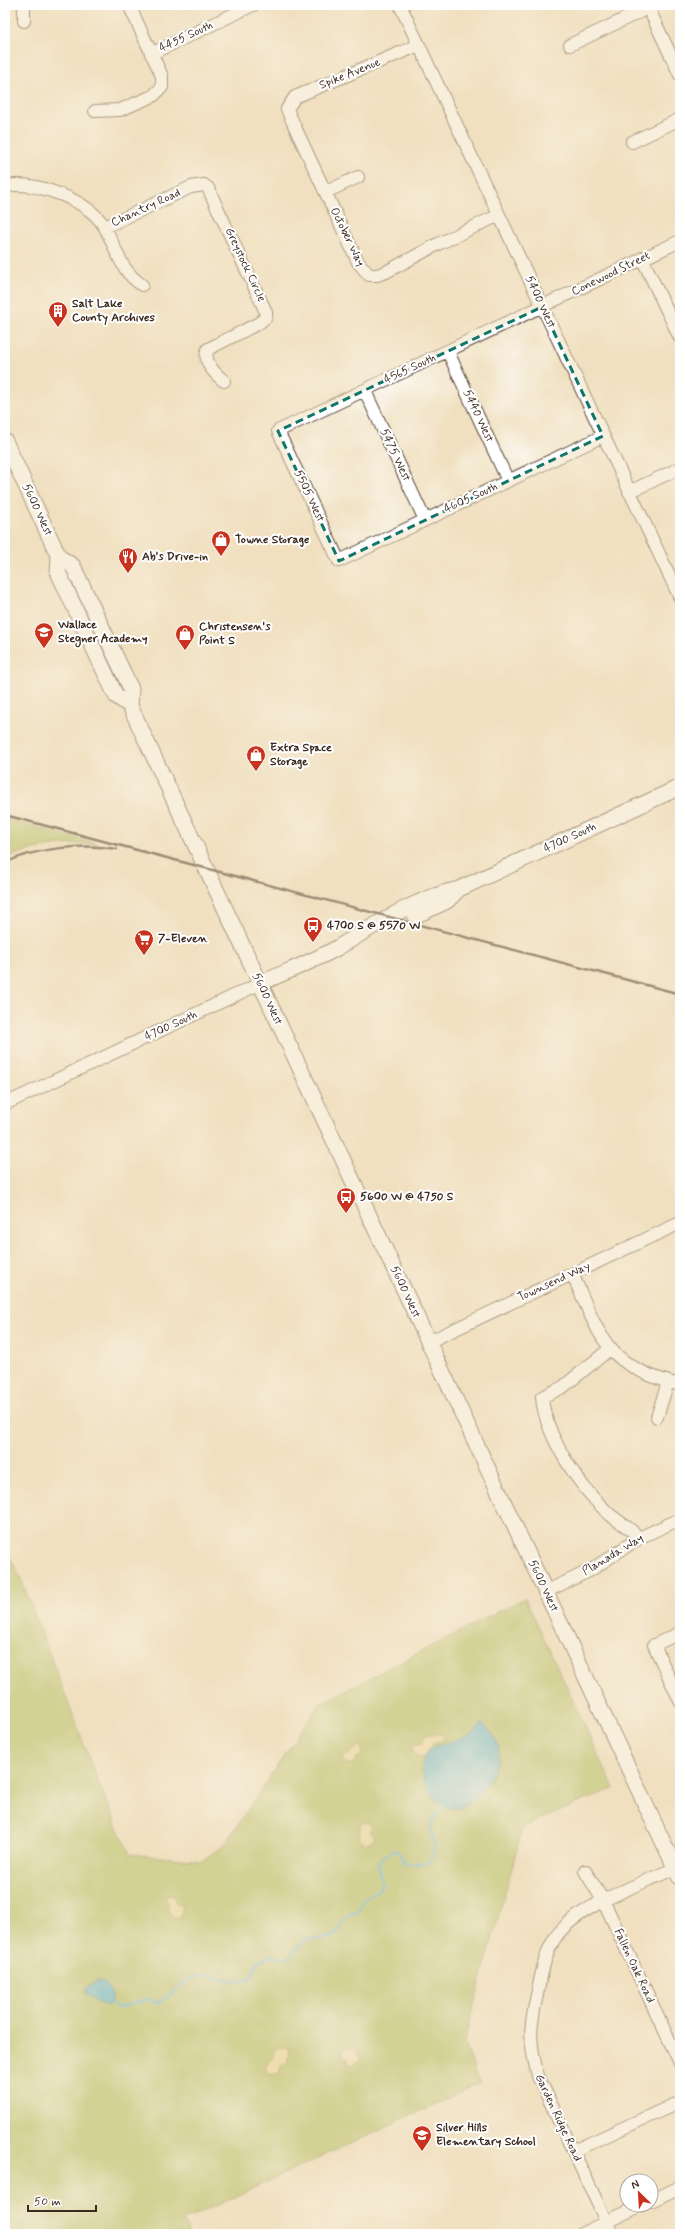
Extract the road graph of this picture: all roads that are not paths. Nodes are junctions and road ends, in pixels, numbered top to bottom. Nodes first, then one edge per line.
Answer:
1 (24, 5) edge
2 (128, 5) edge
3 (400, 5) edge
4 (245, 7) edge
5 (648, 7) edge
6 (24, 20) dead end
7 (419, 45) junction
8 (570, 45) dead end
9 (152, 54) junction
10 (680, 75) edge
11 (288, 109) joint
12 (95, 111) dead end
13 (680, 120) edge
14 (632, 142) dead end
15 (358, 176) dead end
16 (204, 185) joint
17 (5, 186) edge
18 (326, 192) junction
19 (499, 215) junction
20 (104, 227) junction
21 (680, 241) edge
22 (642, 258) junction
23 (142, 285) dead end
24 (542, 307) junction
25 (680, 338) edge
26 (448, 352) junction
27 (224, 381) dead end
28 (365, 391) junction
29 (278, 431) joint
30 (603, 436) junction
31 (5, 443) edge
32 (680, 468) edge
33 (508, 481) junction
34 (629, 492) junction
35 (425, 520) junction
36 (339, 560) joint
37 (680, 598) edge
38 (680, 787) edge
39 (259, 984) junction
40 (5, 1104) edge
41 (679, 1226) edge
42 (572, 1274) junction
43 (428, 1342) junction
44 (610, 1348) junction
45 (668, 1382) junction
46 (680, 1385) edge
47 (657, 1417) dead end
48 (680, 1519) edge
49 (639, 1538) junction
50 (545, 1592) junction
51 (680, 1633) edge
52 (680, 1701) edge
53 (585, 1871) dead end
54 (678, 1871) edge
55 (604, 1902) junction
56 (680, 2063) edge
57 (680, 2102) edge
58 (573, 2152) junction
59 (680, 2187) edge
60 (659, 2197) edge
61 (625, 2213) edge
62 (606, 2222) junction
63 (581, 2234) edge
64 (612, 2234) edge

1 - 6 street
2 - 9 street
3 - 7 street, 5400 West
4 - 9 street, 4455 South
5 - 8 street
5 - 10 street
7 - 11 street, Spike Avenue
7 - 19 street, 5400 West
9 - 12 street
11 - 18 street, October Way
13 - 14 street
15 - 18 street
16 - 20 street, Chantry Road
16 - 27 street, Greystock Circle
17 - 20 street, Chantry Road
18 - 19 street, October Way
19 - 24 street, 5400 West
20 - 23 street
21 - 22 street, Conewood Street
22 - 24 street, Conewood Street
22 - 25 street
24 - 26 street, 4565 South
24 - 30 street, 5400 West
26 - 28 street, 4565 South
26 - 33 street, 5440 West
28 - 29 street, 4565 South
28 - 35 street, 5475 West
29 - 36 street, 5505 West
30 - 33 street, 4605 South
30 - 34 street, 5400 West
31 - 39 main road, 5600 West
32 - 34 street
33 - 35 street, 4605 South
34 - 37 street, 5400 West
35 - 36 street, 4605 South
38 - 39 main road, 4700 South
39 - 40 street, 4700 South
39 - 43 main road, 5600 West
41 - 42 street, Townsend Way
42 - 43 street, Townsend Way
42 - 44 street
43 - 50 main road, 5600 West
44 - 45 street
44 - 49 street
45 - 46 street
45 - 47 street
48 - 49 street, Planada Way
49 - 50 street, Planada Way
50 - 54 main road, 5600 West
51 - 52 street
53 - 55 street, Fallen Oak Road
54 - 55 street, Garden Ridge Road
55 - 56 street, Fallen Oak Road
55 - 58 street, Garden Ridge Road
57 - 58 street
58 - 62 street, Garden Ridge Road
59 - 60 street
61 - 62 street
62 - 63 street
62 - 64 street, Garden Ridge Road

